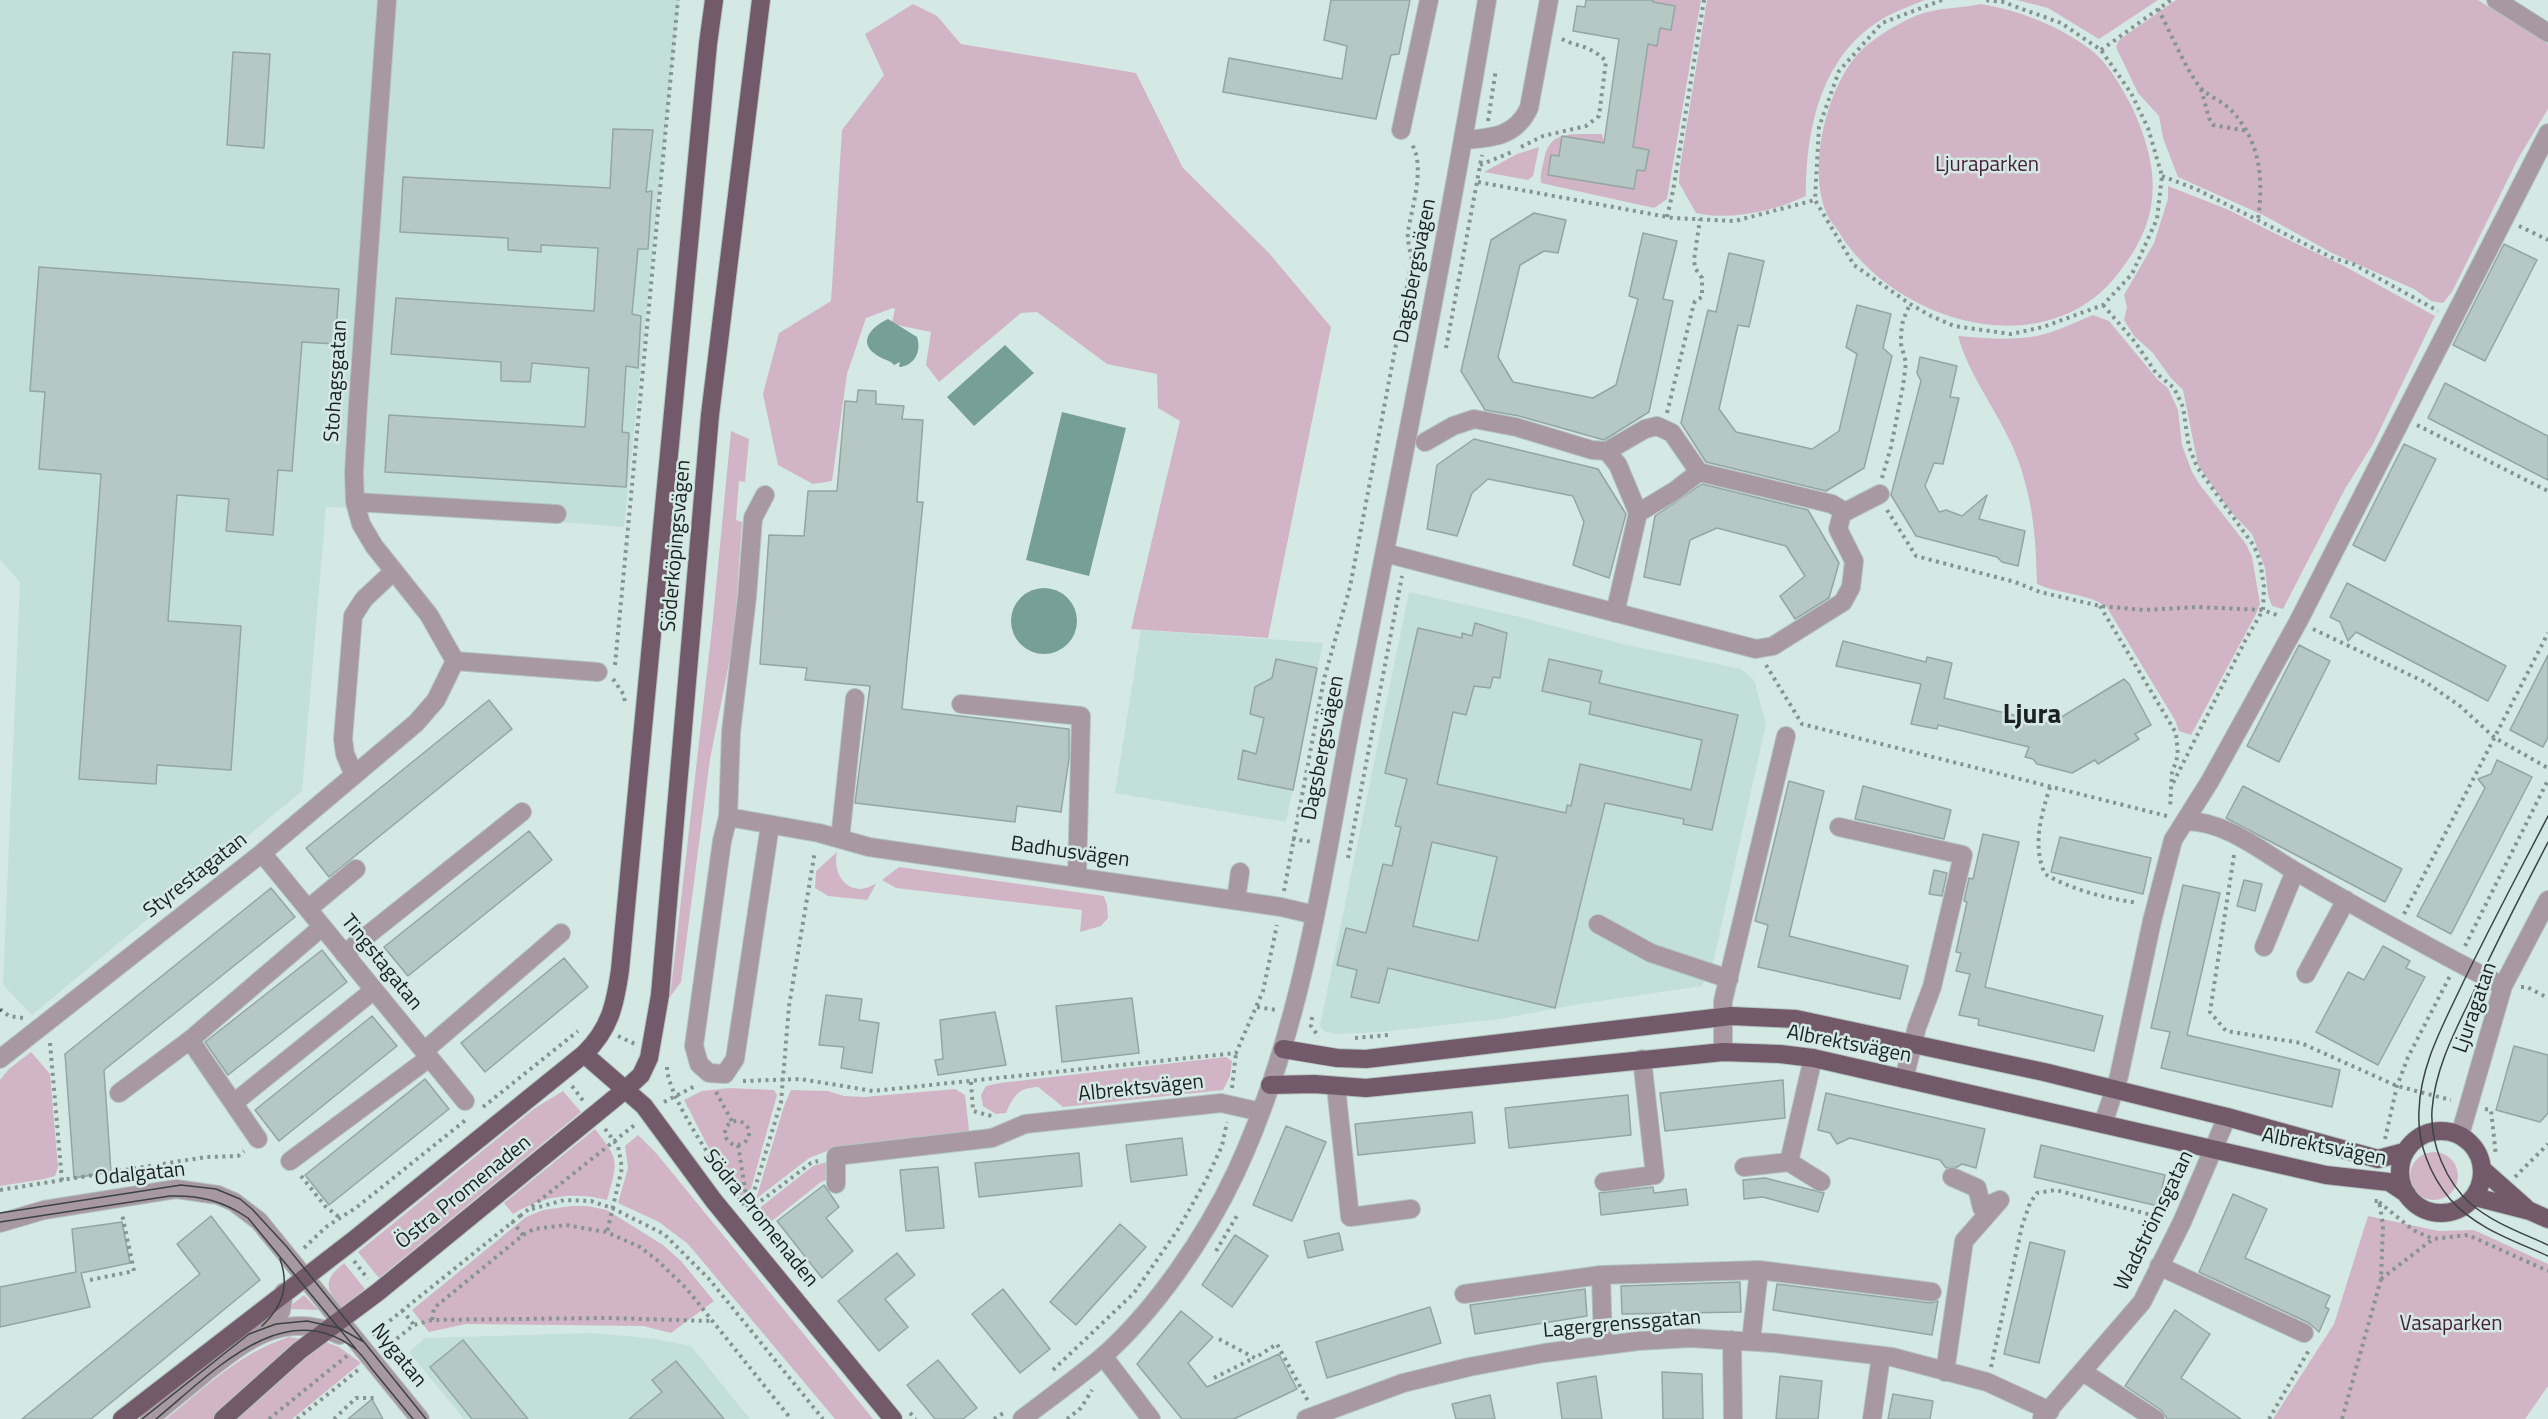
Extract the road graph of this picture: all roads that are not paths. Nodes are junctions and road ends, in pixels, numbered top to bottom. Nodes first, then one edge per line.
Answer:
1 (387, 0) edge
2 (714, 0) edge
3 (761, 0) edge
4 (1429, 0) edge
5 (1487, 0) edge
6 (1549, 0) edge
7 (2496, 0) edge
8 (2518, 0) edge
9 (2543, 30) edge
10 (1401, 130) road end
11 (2548, 134) edge
12 (1464, 140) junction
13 (1425, 442) dead end
14 (1607, 451) junction
15 (1699, 472) junction
16 (1880, 494) road end
17 (765, 495) dead end
18 (355, 502) junction
19 (1843, 510) junction
20 (1638, 513) junction
21 (557, 514) dead end
22 (1385, 553) junction
23 (394, 571) junction
24 (1615, 613) junction
25 (455, 661) junction
26 (598, 672) dead end
27 (855, 699) dead end
28 (962, 704) dead end
29 (1786, 736) dead end
30 (354, 775) junction
31 (522, 812) dead end
32 (728, 817) junction
33 (2177, 819) junction
34 (770, 825) junction
35 (1839, 826) dead end
36 (840, 839) junction
37 (262, 853) junction
38 (356, 869) dead end
39 (2295, 871) junction
40 (1240, 872) dead end
41 (1077, 877) junction
42 (1236, 900) junction
43 (2346, 900) junction
44 (2548, 900) edge
45 (308, 909) junction
46 (1315, 915) junction
47 (1598, 924) dead end
48 (322, 927) junction
49 (561, 933) dead end
50 (2264, 947) dead end
51 (344, 954) junction
52 (2306, 974) dead end
53 (1729, 979) junction
54 (2503, 986) junction
55 (374, 990) junction
56 (1722, 1017) junction
57 (190, 1040) junction
58 (1914, 1045) junction
59 (1283, 1049) junction
60 (1724, 1052) junction
61 (427, 1054) junction
62 (584, 1054) junction
63 (1813, 1058) junction
64 (0, 1059) edge
65 (1642, 1059) junction
66 (1904, 1078) junction
67 (1270, 1084) junction
68 (1336, 1087) junction
69 (626, 1089) junction
70 (2115, 1089) junction
71 (120, 1093) dead end
72 (465, 1101) dead end
73 (235, 1102) junction
74 (1261, 1112) junction
75 (2227, 1117) junction
76 (2103, 1124) junction
77 (2460, 1136) junction
78 (258, 1139) dead end
79 (2215, 1149) junction
80 (2404, 1152) junction
81 (290, 1161) dead end
82 (1789, 1162) junction
83 (1744, 1167) dead end
84 (2482, 1169) junction
85 (1952, 1177) dead end
86 (1604, 1182) dead end
87 (1821, 1182) dead end
88 (836, 1184) dead end
89 (2408, 1194) junction
90 (2475, 1197) junction
91 (1411, 1209) dead end
92 (2530, 1211) junction
93 (2548, 1219) edge
94 (0, 1223) edge
95 (2159, 1266) junction
96 (1759, 1270) junction
97 (1601, 1275) junction
98 (304, 1276) junction
99 (284, 1292) junction
100 (1932, 1292) dead end
101 (1464, 1294) dead end
102 (334, 1326) junction
103 (2304, 1333) road end
104 (258, 1335) junction
105 (1732, 1340) junction
106 (1751, 1341) junction
107 (1603, 1346) junction
108 (1102, 1356) junction
109 (1881, 1356) junction
110 (1945, 1372) junction
111 (2083, 1372) junction
112 (901, 1414) edge
113 (1015, 1414) edge
114 (2045, 1415) edge
115 (1311, 1417) edge
116 (122, 1419) edge
117 (149, 1419) edge
118 (223, 1419) edge
119 (420, 1419) edge
120 (1151, 1419) edge
121 (1733, 1419) edge
122 (1872, 1419) edge
123 (2156, 1419) edge

1 - 18 street, Stohagsgatan
2 - 62 main road, Söderköpingsvägen
3 - 69 main road, Söderköpingsvägen
4 - 10 street
5 - 12 street, Dagsbergsvägen
6 - 12 street
7 - 9 street
8 - 9 street
11 - 33 street
12 - 22 street, Dagsbergsvägen
13 - 14 street
14 - 15 street
14 - 20 street
15 - 19 street
15 - 20 street
16 - 19 street
17 - 32 street
18 - 21 street
18 - 23 street, Stohagsgatan
19 - 24 street
20 - 24 street
22 - 24 street
22 - 46 street, Dagsbergsvägen
23 - 25 street, Stohagsgatan
23 - 30 street
25 - 26 street
25 - 30 street, Styrestagatan
27 - 36 street
28 - 41 street
29 - 53 street
30 - 37 street, Styrestagatan
31 - 51 street
32 - 34 street, Badhusvägen
32 - 34 street
33 - 39 street
33 - 70 street
34 - 36 street, Badhusvägen
35 - 58 street
36 - 41 street, Badhusvägen
37 - 45 street, Tingstagatan
37 - 64 street, Styrestagatan
38 - 45 street
39 - 43 street
39 - 50 street
40 - 42 street
41 - 42 street, Badhusvägen
42 - 46 street, Badhusvägen
43 - 52 street
43 - 54 street
44 - 54 street, Ljuragatan
45 - 48 street, Tingstagatan
46 - 59 street, Dagsbergsvägen
47 - 53 street
48 - 51 street, Tingstagatan
48 - 57 street
49 - 61 street
51 - 55 street, Tingstagatan
53 - 56 street
54 - 77 street, Ljuragatan
55 - 61 street, Tingstagatan
55 - 73 street
56 - 58 main road, Albrektsvägen
56 - 59 main road, Albrektsvägen
56 - 60 street
57 - 71 street
57 - 73 street
58 - 66 street
58 - 70 main road, Albrektsvägen
59 - 67 street, Dagsbergsvägen
60 - 63 main road, Albrektsvägen
60 - 65 main road, Albrektsvägen
61 - 72 street, Tingstagatan
61 - 81 street
62 - 69 main road, Södra Promenaden
62 - 98 main road, Östra Promenaden
63 - 66 main road, Albrektsvägen
63 - 82 street
65 - 68 main road, Albrektsvägen
65 - 86 street
66 - 76 main road, Albrektsvägen
67 - 68 main road, Albrektsvägen
67 - 74 street, Dagsbergsvägen
68 - 91 street
69 - 102 main road, Östra Promenaden
69 - 112 main road, Södra Promenaden
70 - 75 main road, Albrektsvägen
70 - 76 street
73 - 78 street
74 - 88 street, Albrektsvägen
74 - 108 street, Dagsbergsvägen
75 - 79 street, Wadströmsgatan
75 - 80 main road, Albrektsvägen
76 - 79 main road, Albrektsvägen
77 - 80 main road
77 - 84 main road
79 - 89 main road, Albrektsvägen
79 - 95 street, Wadströmsgatan
80 - 89 main road
82 - 83 street
82 - 87 street
84 - 90 main road
84 - 92 main road
85 - 110 street
89 - 90 main road
90 - 92 main road
92 - 93 main road
94 - 98 street, Odalgatan
95 - 103 street
95 - 111 street, Wadströmsgatan
96 - 97 street
96 - 100 street
96 - 106 street
97 - 101 street
97 - 107 street
98 - 99 main road, Östra Promenaden
98 - 102 street, Odalgatan
99 - 104 street
99 - 116 main road, Östra Promenaden
102 - 104 street
102 - 118 main road, Östra Promenaden
102 - 119 street, Nygatan
104 - 117 street
105 - 106 street, Lagergrenssgatan
105 - 107 street, Lagergrenssgatan
105 - 121 street
106 - 109 street, Lagergrenssgatan
107 - 115 street, Lagergrenssgatan
108 - 113 street, Dagsbergsvägen
108 - 120 street
109 - 110 street, Lagergrenssgatan
109 - 122 street
110 - 114 street, Lagergrenssgatan
111 - 114 street, Wadströmsgatan
111 - 123 street

